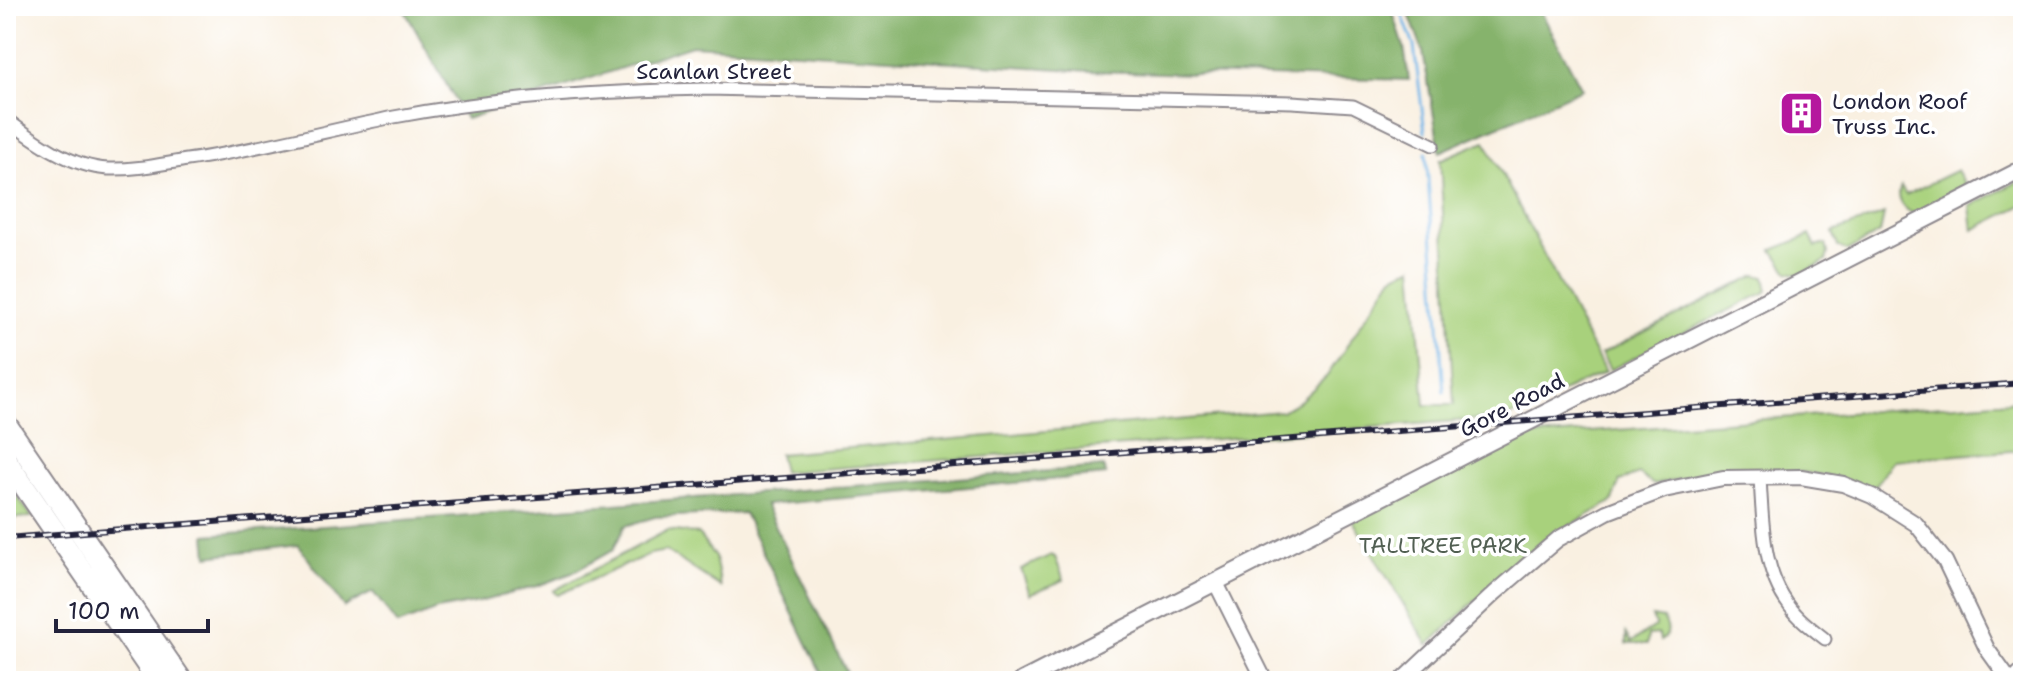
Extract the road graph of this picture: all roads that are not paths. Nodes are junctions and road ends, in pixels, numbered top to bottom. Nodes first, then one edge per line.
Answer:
1 (6, 119) edge
2 (1433, 145) dead end
3 (2023, 169) edge
4 (6, 424) edge
5 (6, 460) edge
6 (1760, 478) junction
7 (1216, 583) junction
8 (1825, 639) dead end
9 (2023, 669) edge
10 (158, 681) edge
11 (182, 681) edge
12 (1022, 681) edge
13 (1265, 681) edge
14 (1401, 681) edge
15 (2010, 681) edge

1 - 2 street, Scanlan Street
3 - 7 main road, Gore Road
4 - 11 highway
5 - 10 highway
6 - 8 street
6 - 14 street
6 - 15 street
7 - 12 main road, Gore Road
7 - 13 street
9 - 15 street

